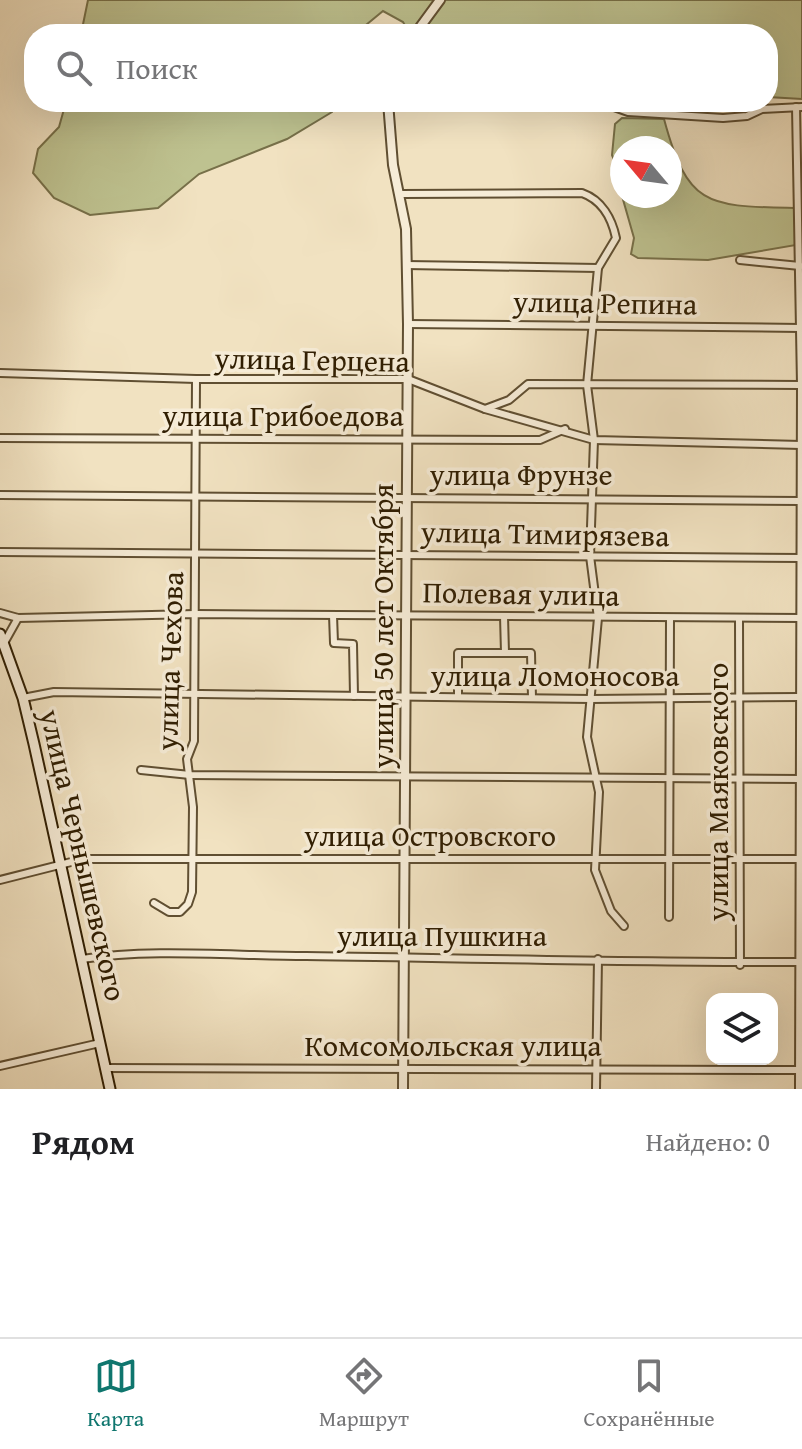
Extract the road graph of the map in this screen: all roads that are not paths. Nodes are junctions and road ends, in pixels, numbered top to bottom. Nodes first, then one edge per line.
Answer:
1 (440, 0) edge
2 (422, 24) edge
3 (799, 107) edge
4 (778, 108) edge
5 (389, 112) edge
6 (628, 112) edge
7 (756, 112) edge
8 (401, 194) junction
9 (799, 207) edge
10 (740, 260) dead end
11 (406, 265) junction
12 (800, 266) edge
13 (598, 268) junction
14 (408, 324) junction
15 (592, 324) junction
16 (801, 328) edge
17 (0, 373) edge
18 (196, 379) junction
19 (408, 379) junction
20 (587, 385) junction
21 (802, 385) edge
22 (485, 409) junction
23 (565, 429) junction
24 (0, 438) edge
25 (195, 438) junction
26 (407, 438) junction
27 (594, 440) junction
28 (801, 445) edge
29 (193, 494) junction
30 (0, 495) edge
31 (407, 497) junction
32 (594, 498) junction
33 (800, 501) edge
34 (0, 552) edge
35 (407, 554) junction
36 (195, 555) junction
37 (590, 556) junction
38 (802, 558) edge
39 (0, 613) edge
40 (196, 614) junction
41 (333, 615) junction
42 (406, 615) junction
43 (504, 616) junction
44 (18, 618) junction
45 (598, 618) junction
46 (670, 618) junction
47 (801, 618) edge
48 (739, 619) junction
49 (2, 639) edge
50 (505, 653) junction
51 (195, 693) junction
52 (354, 696) junction
53 (406, 697) junction
54 (458, 697) junction
55 (800, 697) edge
56 (23, 698) junction
57 (532, 698) junction
58 (740, 698) junction
59 (591, 699) junction
60 (670, 699) junction
61 (141, 770) dead end
62 (190, 775) junction
63 (406, 777) junction
64 (596, 779) junction
65 (670, 779) junction
66 (740, 779) junction
67 (801, 779) edge
68 (742, 857) junction
69 (192, 858) junction
70 (406, 858) junction
71 (669, 858) junction
72 (595, 859) junction
73 (799, 859) junction
74 (62, 865) junction
75 (0, 880) edge
76 (154, 903) dead end
77 (669, 917) dead end
78 (624, 926) dead end
79 (405, 957) junction
80 (82, 959) junction
81 (598, 959) junction
82 (800, 962) edge
83 (740, 965) junction
84 (100, 1043) junction
85 (0, 1066) edge
86 (105, 1068) junction
87 (403, 1068) junction
88 (597, 1069) junction
89 (800, 1070) junction
90 (110, 1089) edge
91 (403, 1089) edge
92 (596, 1089) edge
93 (799, 1089) edge

1 - 2 street
3 - 4 street
3 - 9 street
5 - 8 street, улица 50 лет Октября
6 - 7 street
8 - 11 street, улица 50 лет Октября
8 - 13 street
9 - 12 street
10 - 12 street
11 - 13 street
11 - 14 street, улица 50 лет Октября
12 - 16 street
13 - 15 street
14 - 15 street, улица Репина
14 - 19 street, улица 50 лет Октября
15 - 16 street, улица Репина
15 - 20 street
16 - 21 street
17 - 18 street, улица Герцена
18 - 19 street, улица Герцена
18 - 25 street, улица Чехова
19 - 22 street, улица Герцена
19 - 26 street, улица 50 лет Октября
20 - 21 street
20 - 22 street
20 - 27 street
21 - 28 street
22 - 23 street, улица Герцена
23 - 26 street, улица Грибоедова
23 - 27 street, улица Герцена
24 - 25 street, улица Грибоедова
25 - 26 street, улица Грибоедова
25 - 29 street, улица Чехова
26 - 31 street, улица 50 лет Октября
27 - 28 street
27 - 32 street
28 - 33 street
29 - 30 street, улица Фрунзе
29 - 31 street, улица Фрунзе
29 - 36 street, улица Чехова
31 - 32 street, улица Фрунзе
31 - 35 street, улица 50 лет Октября
32 - 33 street, улица Фрунзе
32 - 37 street
33 - 38 street
34 - 36 street, улица Тимирязева
35 - 36 street, улица Тимирязева
35 - 37 street, улица Тимирязева
35 - 42 street, улица 50 лет Октября
36 - 40 street, улица Чехова
37 - 38 street, улица Тимирязева
37 - 45 street
38 - 47 street
39 - 44 street, Полевая улица
40 - 41 street, Полевая улица
40 - 44 street, Полевая улица
40 - 51 street, улица Чехова
41 - 42 street, Полевая улица
41 - 52 street
42 - 43 street, Полевая улица
42 - 53 street, улица 50 лет Октября
43 - 45 street, Полевая улица
43 - 50 street
44 - 49 street
45 - 46 street, Полевая улица
45 - 59 street
46 - 48 street, Полевая улица
46 - 60 street
47 - 48 street, Полевая улица
47 - 55 street
48 - 58 street, улица Маяковского
49 - 56 main road, улица Чернышевского
50 - 54 street
50 - 57 street
51 - 52 street, улица Ломоносова
51 - 56 street, улица Ломоносова
51 - 62 street, улица Чехова
52 - 53 street, улица Ломоносова
53 - 54 street, улица Ломоносова
53 - 63 street, улица 50 лет Октября
54 - 57 street, улица Ломоносова
55 - 58 street, улица Ломоносова
55 - 67 street
56 - 74 main road, улица Чернышевского
57 - 59 street, улица Ломоносова
58 - 60 street, улица Ломоносова
58 - 66 street, улица Маяковского
59 - 60 street, улица Ломоносова
59 - 64 street
60 - 65 street
61 - 62 street
62 - 63 street
62 - 69 street, улица Чехова
63 - 64 street
63 - 70 street, улица 50 лет Октября
64 - 65 street
64 - 72 street
65 - 66 street
65 - 71 street
66 - 67 street
66 - 68 street, улица Маяковского
67 - 73 street
68 - 71 street, улица Островского
68 - 73 street, улица Островского
68 - 83 street, улица Маяковского
69 - 70 street, улица Островского
69 - 74 street, улица Островского
69 - 76 street, улица Чехова
70 - 72 street, улица Островского
70 - 79 street, улица 50 лет Октября
71 - 72 street, улица Островского
71 - 77 street
72 - 78 street
73 - 82 street
74 - 75 street, улица Островского
74 - 80 main road, улица Чернышевского
79 - 80 street, улица Пушкина
79 - 81 street, улица Пушкина
79 - 87 street, улица 50 лет Октября
80 - 84 main road, улица Чернышевского
81 - 83 street, улица Пушкина
81 - 88 street
82 - 83 street, улица Пушкина
82 - 89 street
84 - 85 street
84 - 86 main road, улица Чернышевского
86 - 87 street, Комсомольская улица
86 - 90 main road, улица Чернышевского
87 - 88 street, Комсомольская улица
87 - 91 street, улица 50 лет Октября
88 - 89 street, Комсомольская улица
88 - 92 street
89 - 93 street

